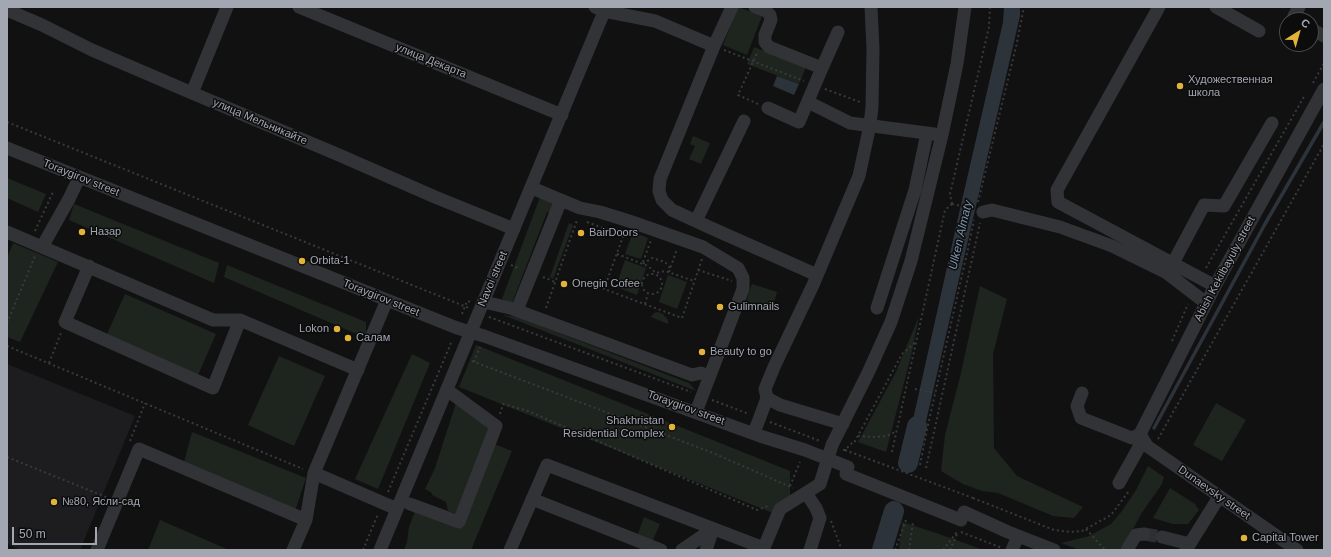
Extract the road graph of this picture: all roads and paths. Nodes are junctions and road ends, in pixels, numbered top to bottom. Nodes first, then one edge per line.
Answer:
1 (227, 7) edge
2 (300, 7) edge
3 (732, 7) edge
4 (755, 7) edge
5 (871, 7) edge
6 (964, 7) edge
7 (990, 7) edge
8 (1024, 7) edge
9 (1159, 7) edge
10 (1216, 7) edge
11 (602, 8) edge
12 (7, 10) edge
13 (1259, 31) dead end
14 (838, 32) dead end
15 (714, 46) junction
16 (759, 49) dead end
17 (754, 61) junction
18 (822, 68) junction
19 (815, 85) junction
20 (192, 93) junction
21 (1322, 97) edge
22 (808, 102) junction
23 (872, 107) junction
24 (768, 108) joint
25 (562, 115) junction
26 (744, 121) dead end
27 (7, 122) edge
28 (1272, 123) dead end
29 (870, 125) junction
30 (927, 132) junction
31 (942, 134) junction
32 (1324, 144) edge
33 (7, 148) edge
34 (79, 178) junction
35 (532, 188) junction
36 (53, 192) dead end
37 (561, 200) junction
38 (952, 204) junction
39 (978, 208) junction
40 (578, 219) dead end
41 (629, 221) junction
42 (696, 221) junction
43 (584, 222) dead end
44 (514, 230) junction
45 (7, 232) edge
46 (624, 236) junction
47 (652, 236) dead end
48 (678, 244) dead end
49 (706, 248) junction
50 (38, 250) junction
51 (617, 254) junction
52 (1173, 263) junction
53 (643, 264) junction
54 (89, 266) junction
55 (670, 268) junction
56 (669, 272) junction
57 (656, 274) junction
58 (817, 275) junction
59 (694, 281) junction
60 (1215, 286) junction
61 (648, 293) junction
62 (387, 300) junction
63 (467, 301) dead end
64 (484, 302) junction
65 (1206, 303) junction
66 (644, 304) junction
67 (465, 307) junction
68 (877, 308) dead end
69 (517, 310) junction
70 (462, 314) dead end
71 (490, 317) dead end
72 (240, 320) junction
73 (542, 320) junction
74 (65, 322) junction
75 (7, 323) edge
76 (471, 333) junction
77 (917, 341) junction
78 (450, 343) dead end
79 (481, 344) dead end
80 (7, 346) edge
81 (469, 360) dead end
82 (474, 362) junction
83 (49, 363) junction
84 (358, 370) junction
85 (709, 376) junction
86 (915, 389) dead end
87 (446, 390) junction
88 (935, 393) junction
89 (1082, 393) dead end
90 (702, 396) junction
91 (767, 398) junction
92 (696, 412) junction
93 (760, 418) junction
94 (843, 424) junction
95 (496, 426) junction
96 (897, 431) junction
97 (757, 435) junction
98 (858, 436) junction
99 (1148, 441) junction
100 (832, 445) junction
101 (846, 450) junction
102 (892, 452) dead end
103 (7, 457) edge
104 (800, 462) dead end
105 (826, 463) junction
106 (920, 465) dead end
107 (926, 468) dead end
108 (314, 473) junction
109 (1119, 483) dead end
110 (790, 486) junction
111 (1132, 486) dead end
112 (785, 492) dead end
113 (806, 493) junction
114 (1219, 497) junction
115 (532, 499) junction
116 (117, 502) junction
117 (383, 503) junction
118 (410, 504) dead end
119 (770, 505) dead end
120 (397, 508) junction
121 (306, 520) junction
122 (906, 520) dead end
123 (913, 522) dead end
124 (713, 529) junction
125 (1086, 529) junction
126 (1013, 534) junction
127 (1144, 534) dead end
128 (1162, 537) tunnel mouth
129 (1188, 547) edge
130 (763, 549) edge
131 (1294, 549) edge
132 (97, 550) edge
133 (293, 550) edge
134 (363, 550) edge
135 (380, 550) edge
136 (510, 550) edge
137 (661, 550) edge
138 (682, 550) edge
139 (706, 550) edge
140 (810, 550) edge
141 (895, 550) edge
142 (909, 550) edge
143 (943, 550) edge
144 (950, 550) edge
145 (1012, 550) edge
146 (1054, 550) edge
147 (1105, 550) edge
148 (1127, 550) edge

1 - 20 street
2 - 25 street, улица Декарта
3 - 15 street
4 - 18 street
5 - 23 street
6 - 31 street
7 - 38 path
8 - 39 path
9 - 52 street
10 - 13 street
11 - 15 street
11 - 25 street, Navoi street
12 - 20 street, улица Мельникайте
14 - 18 street
15 - 17 path
15 - 42 street
16 - 17 path
17 - 19 path
17 - 24 path
18 - 19 street
19 - 22 street
19 - 23 path
20 - 44 street, улица Мельникайте
21 - 60 street, Abish Kekilbayuly street
22 - 24 street
22 - 29 street
23 - 29 street
25 - 35 street, Navoi street
26 - 42 street
27 - 67 path
28 - 52 street
29 - 30 street
29 - 58 street
30 - 31 street
30 - 68 street
31 - 94 street
32 - 99 path
33 - 34 street, Toraygirov street
34 - 50 street
34 - 62 street, Toraygirov street
35 - 37 street
35 - 44 street, Navoi street
36 - 50 path
37 - 41 street
37 - 69 street
38 - 39 path, bridge
38 - 77 path
39 - 65 street
39 - 88 path
39 - 107 path
40 - 73 path
41 - 46 path
41 - 49 street
42 - 58 street
43 - 46 path
44 - 64 street, Navoi street
45 - 50 street
46 - 51 path
47 - 53 path
48 - 55 path
49 - 59 path
49 - 85 street
50 - 54 street
50 - 75 path
51 - 53 path
51 - 66 path
52 - 60 street
53 - 55 path
53 - 57 path
54 - 72 street
54 - 74 street
55 - 56 path
56 - 57 path
56 - 59 path
57 - 61 path
57 - 61 path
58 - 91 street
59 - 66 path
60 - 65 street, Abish Kekilbayuly street
61 - 66 path
62 - 76 street, Toraygirov street
62 - 84 street
63 - 67 path
64 - 69 street
64 - 76 street, Navoi street
65 - 99 street, Abish Kekilbayuly street
67 - 70 path
69 - 73 street
71 - 90 path
72 - 74 street
72 - 84 street
73 - 85 street
74 - 83 path
76 - 87 street, Navoi street
76 - 92 street, Toraygirov street
77 - 96 path
77 - 98 path
78 - 117 path
79 - 82 path
80 - 83 path
81 - 82 path
82 - 110 path
83 - 108 path
84 - 108 street
85 - 90 street
86 - 88 path
87 - 95 street
87 - 120 street, Navoi street
88 - 106 path
89 - 99 street
90 - 92 street
90 - 93 path
91 - 93 street
91 - 94 street
92 - 97 street, Toraygirov street
93 - 97 street
93 - 100 path
94 - 100 street
95 - 118 street
95 - 119 path
96 - 98 path
96 - 102 path
97 - 105 street, Toraygirov street
98 - 101 path
99 - 109 street, Abish Kekilbayuly street
99 - 114 street, Dunaevsky street
100 - 101 path
100 - 105 street
101 - 125 path, bridge
103 - 116 path
104 - 110 path
105 - 113 street
105 - 126 street, Toraygirov street
108 - 117 street
108 - 121 street
110 - 112 path
110 - 113 path
111 - 125 path
113 - 130 street
113 - 140 street
114 - 129 street
114 - 131 street, Dunaevsky street
115 - 124 street
115 - 136 street
115 - 137 street
116 - 121 street
116 - 132 street
117 - 120 street
117 - 134 path
120 - 135 street, Navoi street
121 - 133 street
122 - 141 path
123 - 142 path
124 - 130 street
124 - 138 street
124 - 139 street
125 - 147 path
126 - 145 street
126 - 146 street, Toraygirov street
127 - 148 street
128 - 129 street
143 - 144 path

